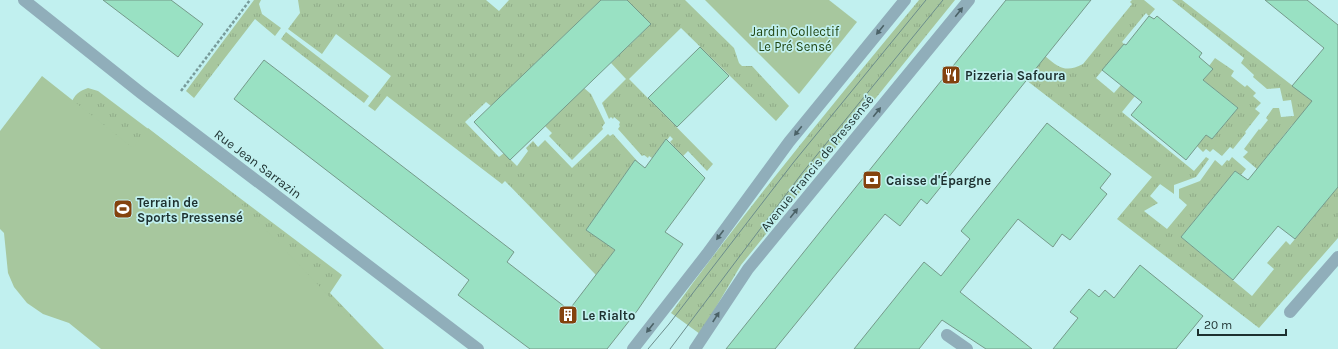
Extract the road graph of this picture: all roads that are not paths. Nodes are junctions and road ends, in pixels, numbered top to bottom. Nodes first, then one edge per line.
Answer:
1 (24, 0) edge
2 (905, 0) edge
3 (968, 0) edge
4 (1338, 257) edge
5 (1290, 312) dead end
6 (946, 335) dead end
7 (478, 349) edge
8 (633, 349) edge
9 (695, 349) edge
10 (967, 349) edge

1 - 7 street, Rue Jean Sarrazin
2 -> 8 street
9 -> 3 street, Avenue Francis de Pressensé
4 - 5 street
6 - 10 street

